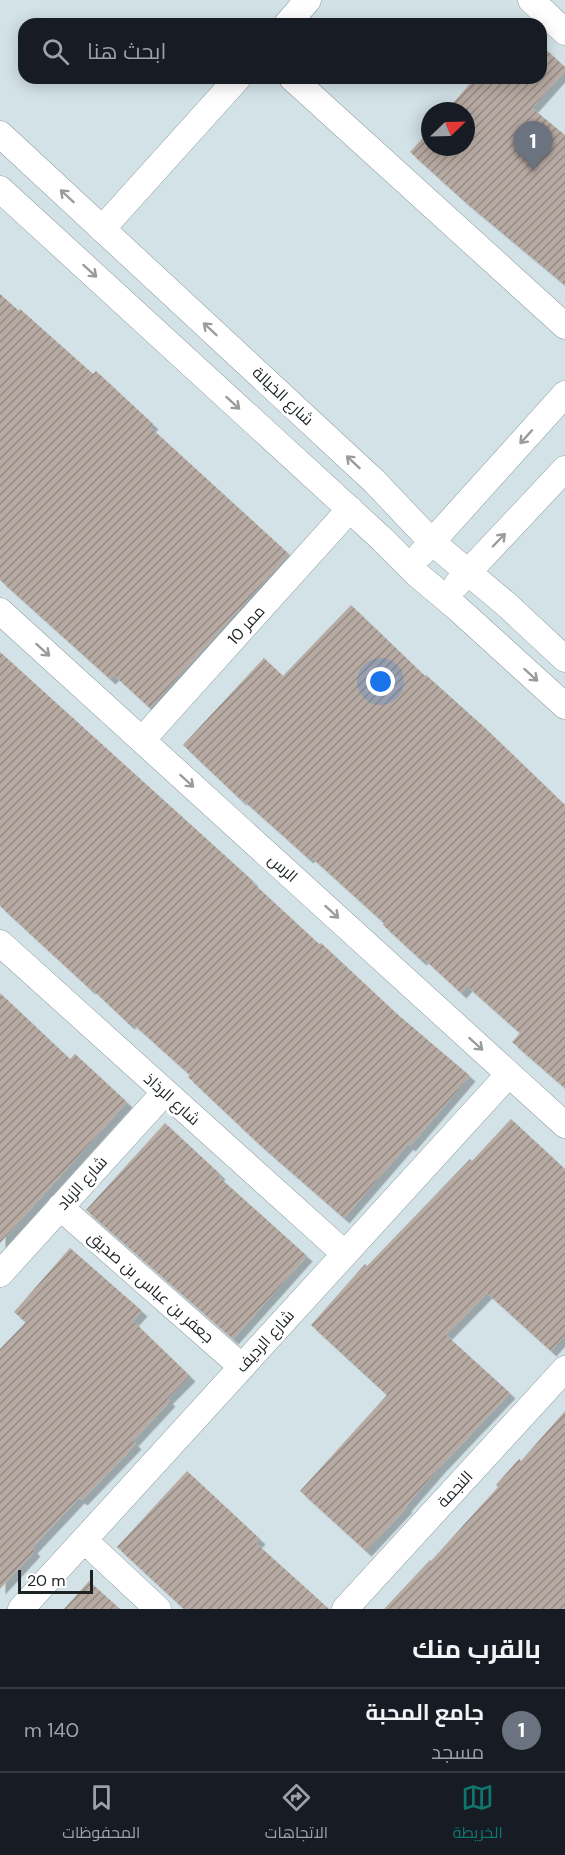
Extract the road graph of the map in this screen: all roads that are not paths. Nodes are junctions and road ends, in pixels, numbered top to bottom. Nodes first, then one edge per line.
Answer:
1 (308, 0) edge
2 (531, 0) edge
3 (292, 18) edge
4 (565, 32) edge
5 (233, 84) edge
6 (299, 84) edge
7 (0, 134) edge
8 (0, 189) edge
9 (102, 229) junction
10 (565, 326) edge
11 (565, 394) edge
12 (565, 469) edge
13 (374, 481) junction
14 (353, 513) junction
15 (432, 542) junction
16 (410, 567) junction
17 (467, 573) junction
18 (445, 598) junction
19 (0, 610) edge
20 (532, 630) junction
21 (508, 654) junction
22 (565, 659) edge
23 (565, 706) edge
24 (142, 740) junction
25 (0, 944) edge
26 (509, 1074) junction
27 (165, 1092) junction
28 (565, 1125) edge
29 (60, 1207) junction
30 (345, 1254) junction
31 (0, 1274) edge
32 (242, 1367) junction
33 (565, 1369) edge
34 (84, 1540) junction
35 (21, 1609) edge
36 (158, 1609) edge
37 (345, 1609) edge

1 - 3 street
2 - 4 street
5 - 9 street
6 - 10 street
9 -> 7 street, شارع الخيالة
8 -> 14 street
13 -> 9 street, شارع الخيالة
11 -> 15 street
17 -> 12 street
13 - 14 street
13 - 15 street, شارع الخيالة
14 - 16 street
14 - 24 street, ممر 10
15 - 16 street
15 - 17 street, شارع الخيالة
16 - 18 street
17 - 18 street
17 - 20 street, شارع الخيالة
18 - 21 street
19 -> 24 street, الرس
20 - 21 street
20 - 22 street, شارع الخيالة
21 -> 23 street
24 -> 26 street, الرس
25 - 27 street, شارع الرذاذ
26 - 28 street, الرس
26 - 30 street, شارع الرديف
27 - 29 street, شارع الزباد
27 - 30 street, شارع الرذاذ
29 - 31 street, شارع الزباد
29 - 32 street, جعفر بن عباس بن صديق
30 - 32 street, شارع الرديف
32 - 34 street, شارع الرديف
33 - 37 street, النجمة
34 - 35 street, شارع الرديف
34 - 36 street

